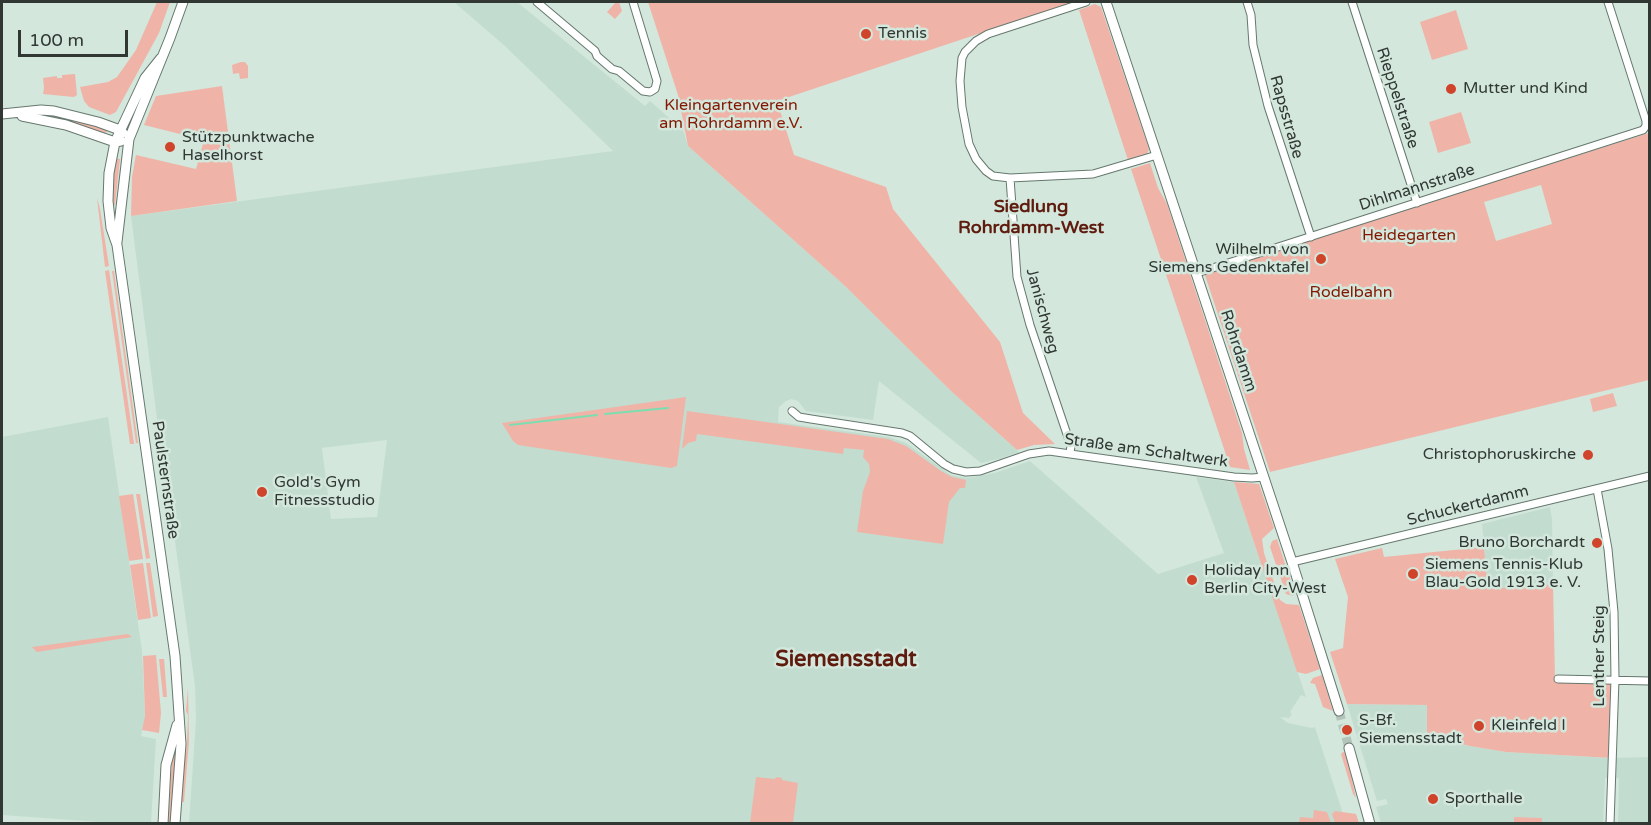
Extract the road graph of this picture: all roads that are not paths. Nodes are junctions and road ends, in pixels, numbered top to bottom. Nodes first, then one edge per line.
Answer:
1 (183, 2) edge
2 (537, 2) edge
3 (633, 2) edge
4 (1086, 2) edge
5 (1106, 2) edge
6 (1247, 2) edge
7 (1352, 2) edge
8 (1608, 2) edge
9 (161, 58) junction
10 (2, 114) edge
11 (120, 130) junction
12 (129, 139) junction
13 (115, 142) junction
14 (1156, 155) junction
15 (1010, 178) junction
16 (1417, 203) junction
17 (1311, 237) junction
18 (117, 245) junction
19 (1197, 273) junction
20 (792, 411) dead end
21 (1070, 453) junction
22 (1650, 476) edge
23 (1264, 477) junction
24 (1597, 489) junction
25 (1292, 562) junction
26 (1558, 679) dead end
27 (1615, 680) junction
28 (1650, 681) edge
29 (1339, 711) tunnel mouth
30 (179, 720) junction
31 (1349, 747) tunnel mouth
32 (162, 824) edge
33 (175, 824) edge
34 (1370, 824) edge
35 (1610, 824) edge

1 - 9 main road, Paulsternstraße
2 - 3 street
4 - 15 street
5 - 14 main road, Rohrdamm
6 - 17 street, Rapsstraße
7 - 16 street, Rieppelstraße
8 - 16 street, Dihlmannstraße
9 - 11 main road, Paulsternstraße
9 - 12 main road, Paulsternstraße
10 - 11 main road
10 - 13 main road
11 - 12 main road
11 - 13 main road, Paulsternstraße
12 - 13 main road
12 - 18 main road, Paulsternstraße
13 - 18 main road, Paulsternstraße
14 - 15 street
14 - 19 main road, Rohrdamm
15 - 21 street, Janischweg
16 - 17 street, Dihlmannstraße
17 - 19 street, Dihlmannstraße
18 - 30 main road, Paulsternstraße
19 - 23 main road, Rohrdamm
20 - 21 street, Straße am Schaltwerk
21 - 23 street, Straße am Schaltwerk
22 - 24 street, Schuckertdamm
23 - 25 main road, Rohrdamm
24 - 25 street, Schuckertdamm
24 - 27 street, Lenther Steig
25 - 29 main road, Rohrdamm
26 - 27 street
27 - 28 street
27 - 35 street, Lenther Steig
30 - 32 main road, Paulsternstraße
30 - 33 main road, Paulsternstraße
31 - 34 main road

